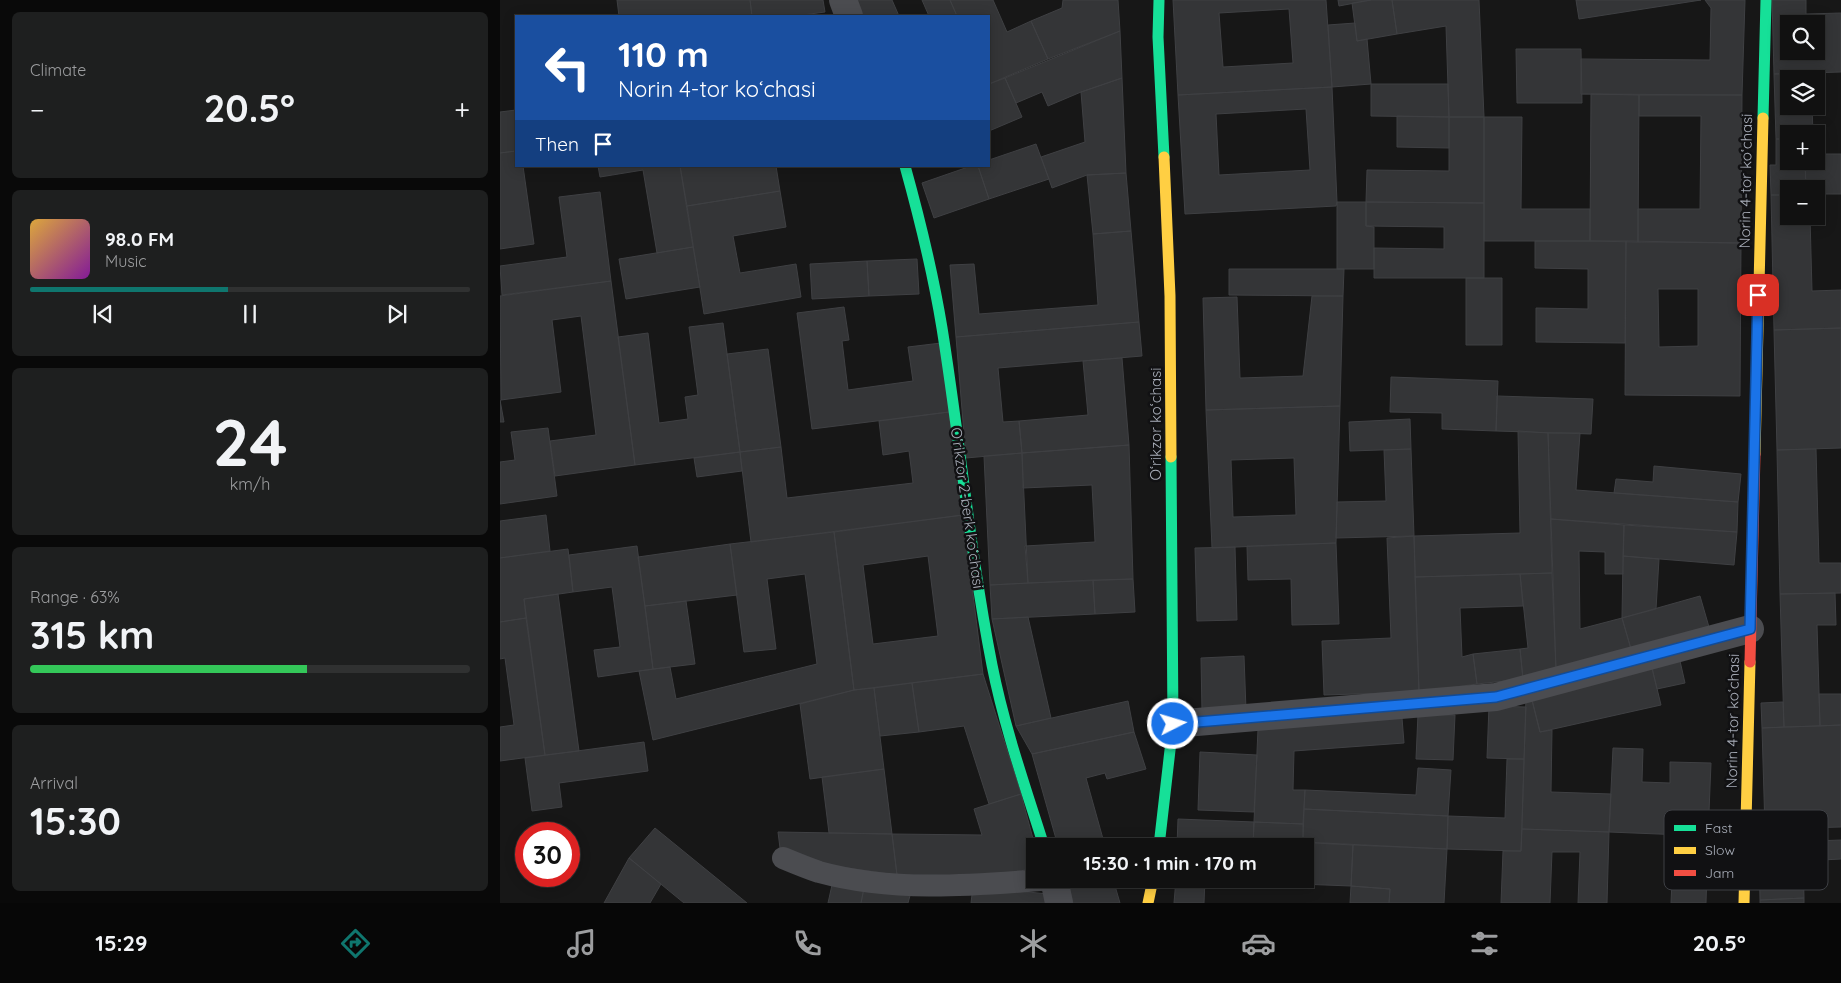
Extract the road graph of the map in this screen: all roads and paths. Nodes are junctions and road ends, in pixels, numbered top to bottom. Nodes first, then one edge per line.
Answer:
1 (843, 0) edge
2 (1159, 0) edge
3 (1766, 0) edge
4 (849, 15) edge
5 (905, 167) edge
6 (1750, 629) junction
7 (1173, 724) junction
8 (1746, 810) edge
9 (1042, 838) edge
10 (1160, 838) edge
11 (783, 858) dead end
12 (1026, 881) edge
13 (1056, 888) edge
14 (1151, 888) edge
15 (1744, 890) edge
16 (1059, 903) edge
17 (1148, 903) edge
18 (1744, 903) edge

1 - 4 street
2 - 7 street, Oʻrikzor koʻchasi
3 - 6 street, Norin 4-tor koʻchasi
5 - 9 street, Oʻrikzor 2-berk koʻchasi
6 - 7 street
6 - 8 street, Norin 4-tor koʻchasi
7 - 10 street, Oʻrikzor koʻchasi
11 - 12 lane
13 - 16 street
14 - 17 street
15 - 18 street, Norin 4-tor koʻchasi

